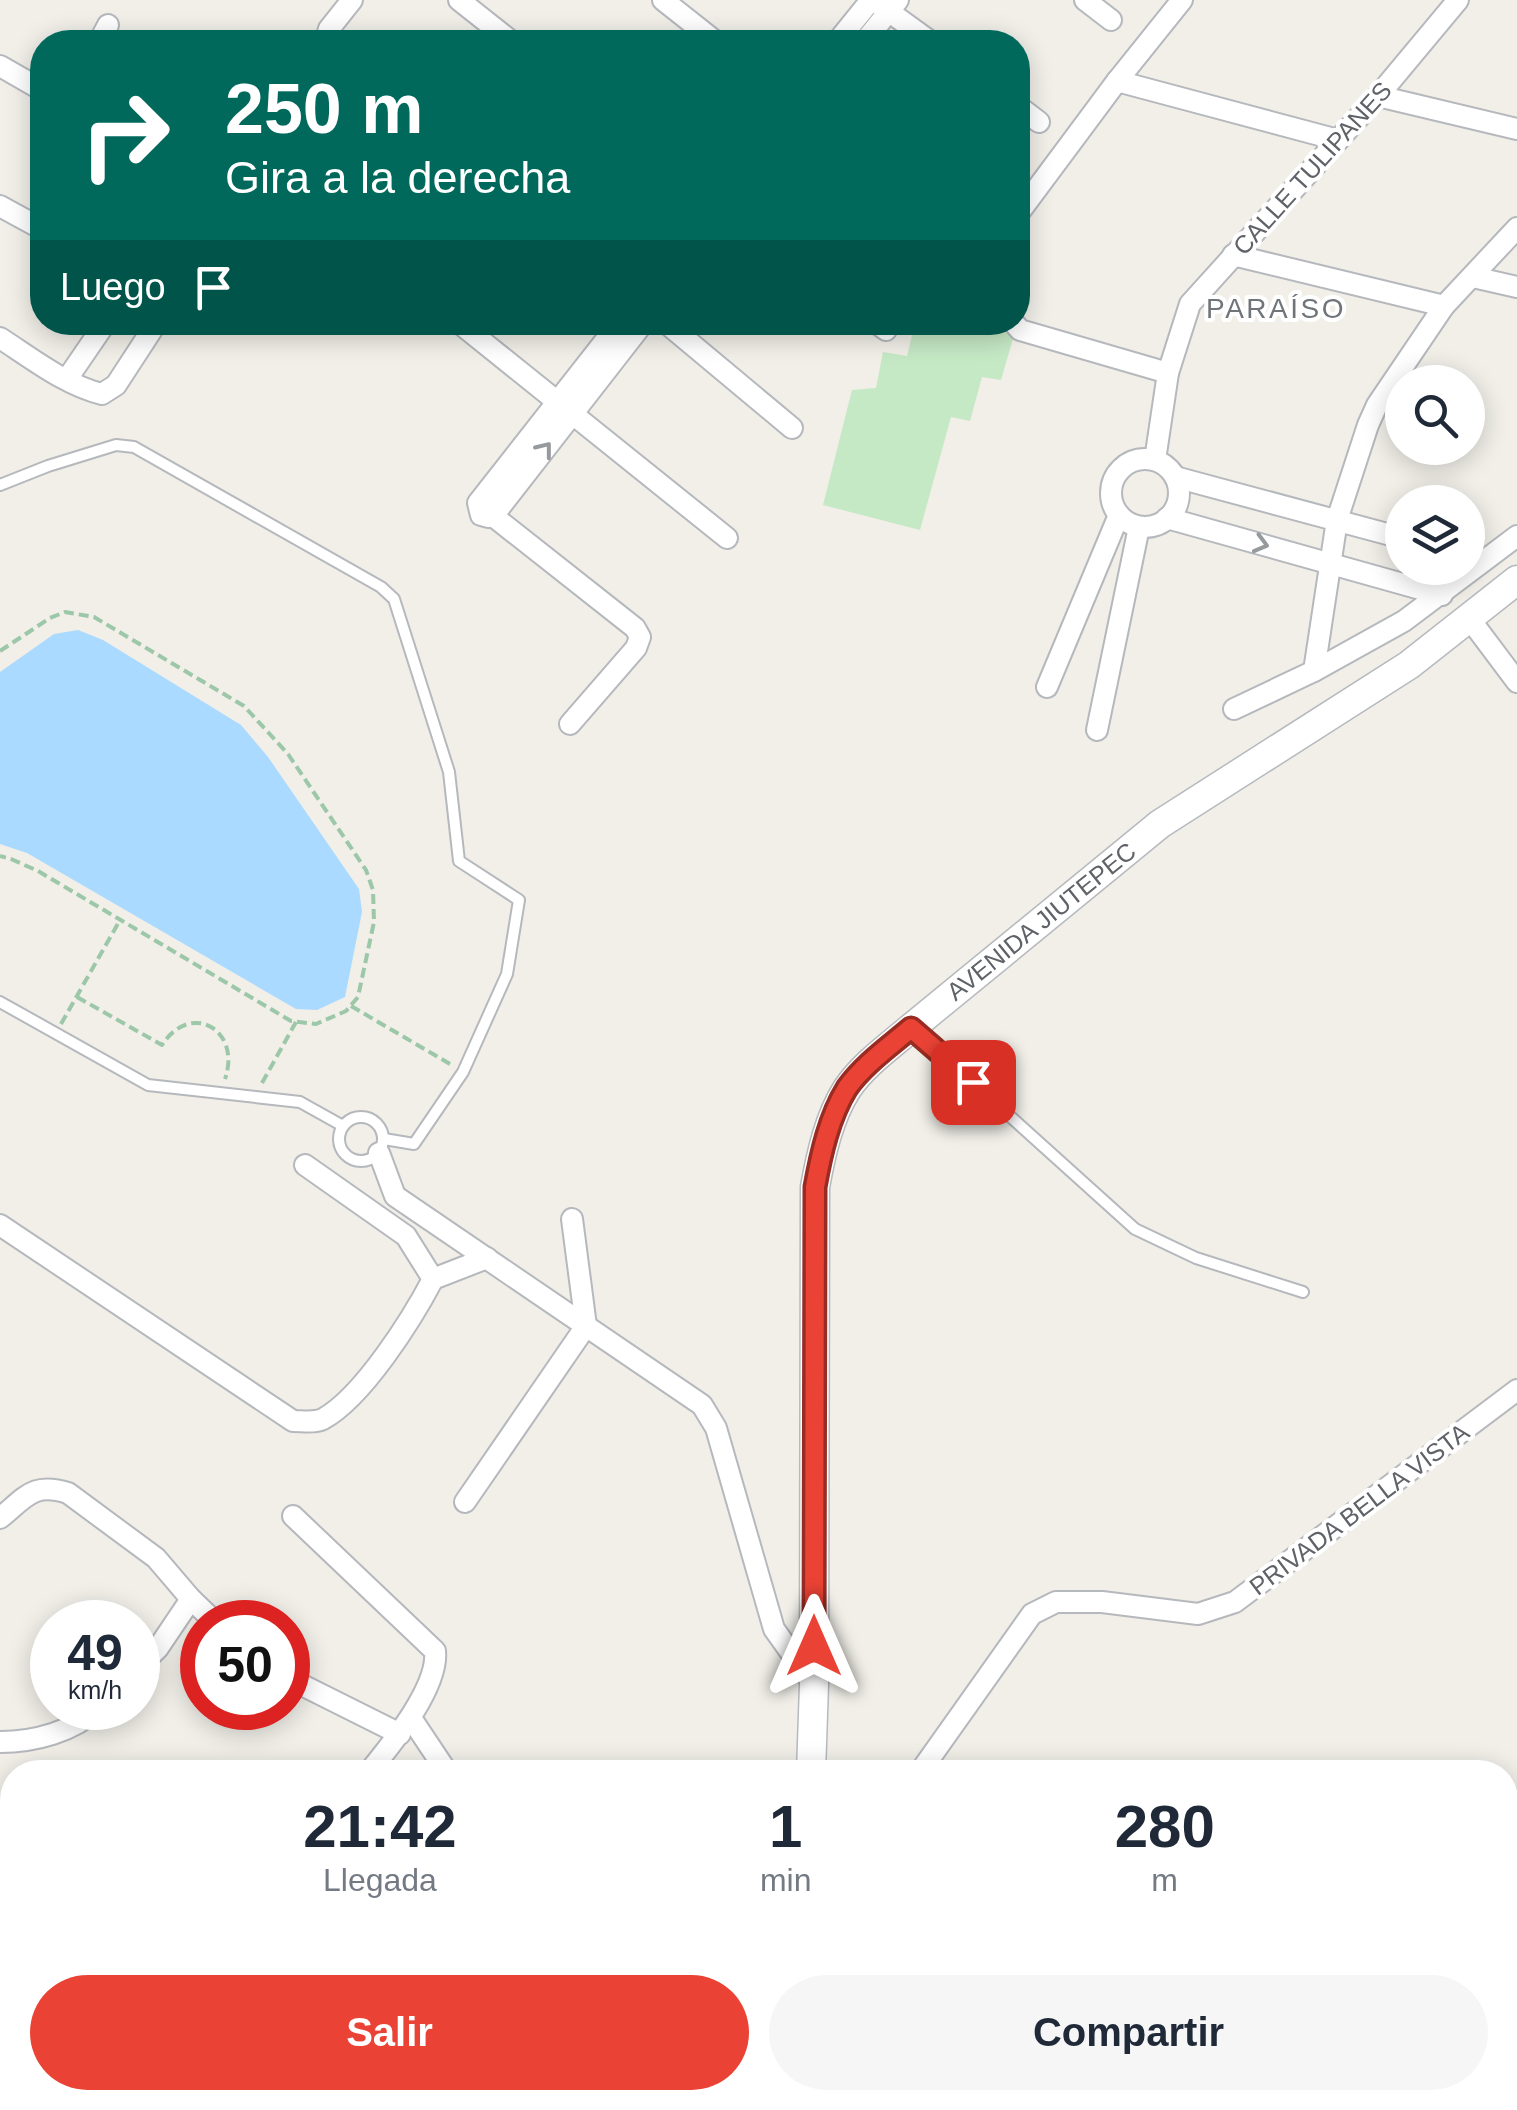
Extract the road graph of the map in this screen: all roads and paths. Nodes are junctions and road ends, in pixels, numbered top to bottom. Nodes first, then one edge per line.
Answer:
1 (352, 0) edge
2 (459, 0) edge
3 (664, 0) edge
4 (1085, 0) edge
5 (1182, 0) edge
6 (1458, 0) edge
7 (883, 3) edge
8 (1111, 20) dead end
9 (329, 30) edge
10 (497, 30) edge
11 (701, 30) edge
12 (851, 30) edge
13 (870, 30) edge
14 (916, 30) edge
15 (0, 66) edge
16 (1117, 81) junction
17 (30, 83) edge
18 (1378, 96) junction
19 (1030, 115) edge
20 (1039, 122) dead end
21 (1517, 129) edge
22 (1338, 140) junction
23 (1030, 198) edge
24 (0, 206) edge
25 (30, 223) edge
26 (1517, 228) edge
27 (1233, 255) junction
28 (1473, 277) junction
29 (1517, 286) edge
30 (1444, 306) junction
31 (1030, 333) edge
32 (97, 335) edge
33 (149, 335) edge
34 (474, 335) edge
35 (612, 335) edge
36 (632, 335) edge
37 (681, 335) edge
38 (0, 338) edge
39 (1168, 373) junction
40 (67, 379) junction
41 (565, 409) junction
42 (792, 428) dead end
43 (1155, 460) junction
44 (1175, 477) junction
45 (0, 485) edge
46 (1118, 515) junction
47 (1167, 518) junction
48 (1337, 520) junction
49 (1139, 526) junction
50 (1385, 533) edge
51 (1517, 536) edge
52 (727, 538) dead end
53 (1485, 553) edge
54 (1329, 562) junction
55 (1517, 580) edge
56 (1451, 585) edge
57 (1442, 595) junction
58 (1470, 618) junction
59 (0, 651) edge
60 (1314, 670) junction
61 (1517, 682) edge
62 (1047, 686) dead end
63 (1234, 708) dead end
64 (570, 724) dead end
65 (1096, 730) dead end
66 (0, 856) edge
67 (120, 920) junction
68 (77, 997) junction
69 (0, 1002) edge
70 (350, 1006) junction
71 (296, 1022) junction
72 (911, 1028) junction
73 (56, 1034) junction
74 (463, 1072) junction
75 (231, 1083) dead end
76 (260, 1086) dead end
77 (343, 1126) junction
78 (381, 1146) junction
79 (305, 1166) dead end
80 (572, 1219) dead end
81 (0, 1225) edge
82 (487, 1258) junction
83 (433, 1279) junction
84 (1304, 1292) dead end
85 (586, 1326) junction
86 (1517, 1390) edge
87 (465, 1502) dead end
88 (293, 1516) dead end
89 (0, 1518) edge
90 (191, 1599) joint
91 (160, 1645) edge
92 (814, 1685) junction
93 (310, 1687) edge
94 (405, 1726) junction
95 (60, 1730) edge
96 (0, 1742) edge
97 (378, 1760) edge
98 (437, 1760) edge
99 (812, 1760) edge
100 (929, 1760) edge

1 - 9 street
2 - 10 street
3 - 11 street
4 - 8 street
5 - 16 street
6 - 18 street, CALLE TULIPANES
7 - 12 street
7 - 13 street
7 - 14 street
15 - 17 street
16 - 22 street
16 - 23 street
18 - 21 street
18 - 22 street, CALLE TULIPANES
19 - 20 street
22 - 27 street, CALLE TULIPANES
24 - 25 street
26 - 28 street
27 - 30 street
27 - 39 street, CALLE TULIPANES
28 - 29 street
28 - 30 street
30 - 48 street
31 - 39 street
32 - 40 street
33 - 40 street
34 - 41 street
35 - 41 street
36 - 41 street
37 - 42 street
38 - 40 street
39 - 43 street, CALLE TULIPANES
41 - 52 street
41 - 64 street
43 - 44 street
43 - 46 street
44 - 47 street
44 - 48 street
45 - 74 lane
46 - 49 street
46 - 62 street
47 - 49 street
47 -> 54 street
48 - 50 street
48 - 54 street
49 - 65 street
51 - 53 street
54 - 57 street
54 - 60 street
55 - 58 main road, AVENIDA JIUTEPEC
56 - 57 street
57 - 60 street
58 - 61 street
58 - 72 main road, AVENIDA JIUTEPEC
59 - 70 path
60 - 63 street
66 - 67 path
67 - 68 path
67 - 71 path
68 - 73 path
68 - 75 path
69 - 73 lane
70 - 71 path
70 - 74 path
71 - 76 path
72 - 84 lane
72 - 92 main road, AVENIDA JIUTEPEC
73 - 77 lane
74 - 78 lane
77 - 78 lane
77 - 78 lane
78 - 82 street
79 - 83 street
80 - 85 street
81 - 83 street
82 - 83 street
82 - 85 street
85 - 87 street
85 - 92 street
86 - 100 street, PRIVADA BELLA VISTA
88 - 94 street
89 - 90 street
90 - 91 street
92 - 99 main road, AVENIDA JIUTEPEC
93 - 94 street
94 - 97 street
94 - 98 street
95 - 96 street

